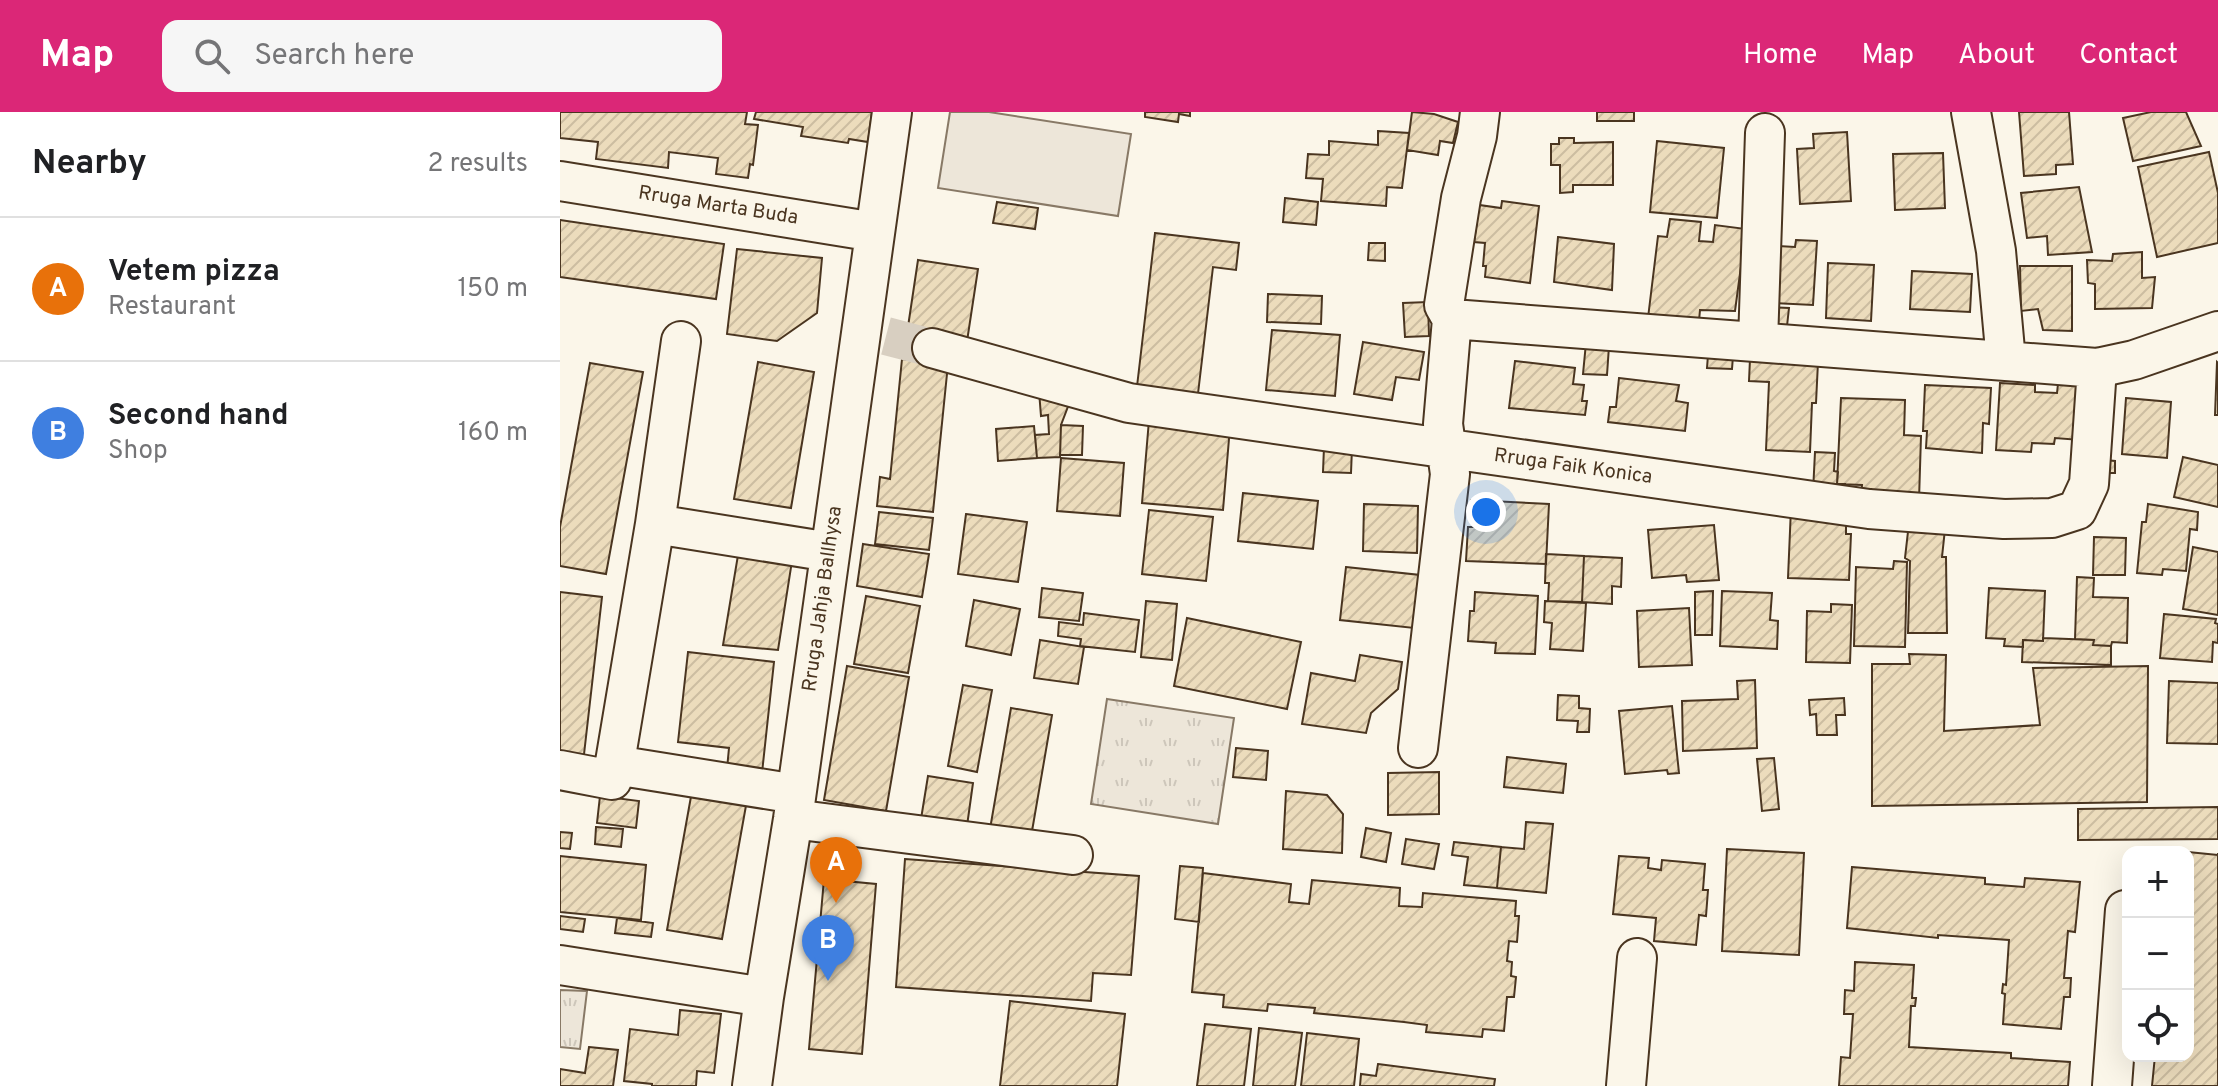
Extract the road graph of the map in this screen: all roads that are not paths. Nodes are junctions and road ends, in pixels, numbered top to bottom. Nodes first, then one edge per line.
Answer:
1 (892, 112) edge
2 (1480, 112) edge
3 (1971, 112) edge
4 (1765, 133) dead end
5 (560, 181) edge
6 (875, 232) junction
7 (1452, 319) junction
8 (2218, 331) edge
9 (681, 341) dead end
10 (1758, 342) junction
11 (932, 348) tunnel mouth
12 (2006, 361) junction
13 (2097, 368) junction
14 (1447, 449) junction
15 (655, 524) junction
16 (830, 552) junction
17 (1418, 748) dead end
18 (615, 765) junction
19 (560, 770) edge
20 (794, 806) junction
21 (1073, 855) dead end
22 (2124, 918) edge
23 (1637, 958) dead end
24 (560, 965) edge
25 (764, 997) junction
26 (752, 1086) edge
27 (1626, 1086) edge
28 (2112, 1086) edge

1 - 6 street, Rruga Jahja Ballhysa
2 - 7 street
3 - 12 street
4 - 10 street
5 - 6 street, Rruga Marta Buda
6 - 16 street, Rruga Jahja Ballhysa
7 - 10 street
7 - 14 street
8 - 13 street
9 - 15 street
10 - 12 street
11 - 14 street, Rruga Faik Konica
12 - 13 street
13 - 14 street, Rruga Faik Konica
14 - 17 street
15 - 16 street
15 - 18 street
16 - 20 street, Rruga Jahja Ballhysa
18 - 19 street
18 - 20 street
20 - 21 street
20 - 25 street, Rruga Jahja Ballhysa
22 - 28 street
23 - 27 street
24 - 25 street
25 - 26 street, Rruga Jahja Ballhysa

